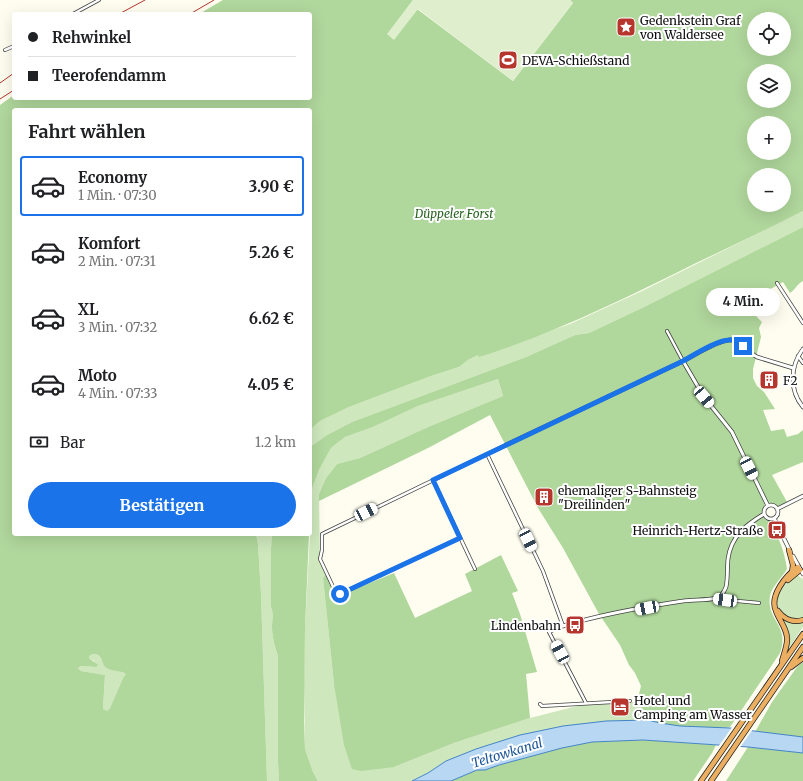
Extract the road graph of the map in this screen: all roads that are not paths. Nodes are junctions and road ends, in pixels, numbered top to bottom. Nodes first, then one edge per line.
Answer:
1 (99, 0) edge
2 (77, 12) edge
3 (12, 47) edge
4 (5, 50) dead end
5 (777, 283) dead end
6 (803, 323) edge
7 (667, 331) dead end
8 (803, 349) edge
9 (798, 355) junction
10 (683, 361) junction
11 (803, 363) edge
12 (793, 368) junction
13 (803, 407) edge
14 (506, 445) joint
15 (487, 454) junction
16 (433, 480) junction
17 (803, 496) edge
18 (768, 506) junction
19 (777, 509) junction
20 (764, 514) junction
21 (774, 518) junction
22 (460, 538) junction
23 (789, 550) junction
24 (475, 569) dead end
25 (800, 570) edge
26 (792, 572) junction
27 (782, 585) junction
28 (715, 598) junction
29 (759, 603) dead end
30 (774, 604) junction
31 (803, 620) edge
32 (563, 626) junction
33 (803, 634) edge
34 (803, 647) edge
35 (803, 658) edge
36 (780, 666) junction
37 (787, 670) junction
38 (630, 701) dead end
39 (586, 703) junction
40 (540, 704) dead end
41 (701, 781) edge
42 (711, 781) edge

1 - 2 street
3 - 4 street
5 - 6 street
7 - 10 street
8 - 9 street
9 - 11 street
9 - 12 street
10 - 12 street
10 - 14 street
10 - 18 street
12 - 13 street
14 - 15 street
15 - 16 street
15 - 32 street
16 - 22 street
16 - 22 street
17 - 19 street
18 - 19 street
18 - 20 street
19 - 21 street
20 - 21 street
20 - 28 street
21 - 23 street
22 - 24 street
23 - 25 street
23 - 26 highway
25 - 26 highway
25 - 27 highway
26 - 27 highway
27 - 30 highway
28 - 29 street
28 - 32 street
30 - 31 highway
30 - 36 highway
32 - 39 street
33 - 36 highway
34 - 37 highway
35 - 37 highway
36 - 41 highway
37 - 42 highway
38 - 39 street
39 - 40 street

